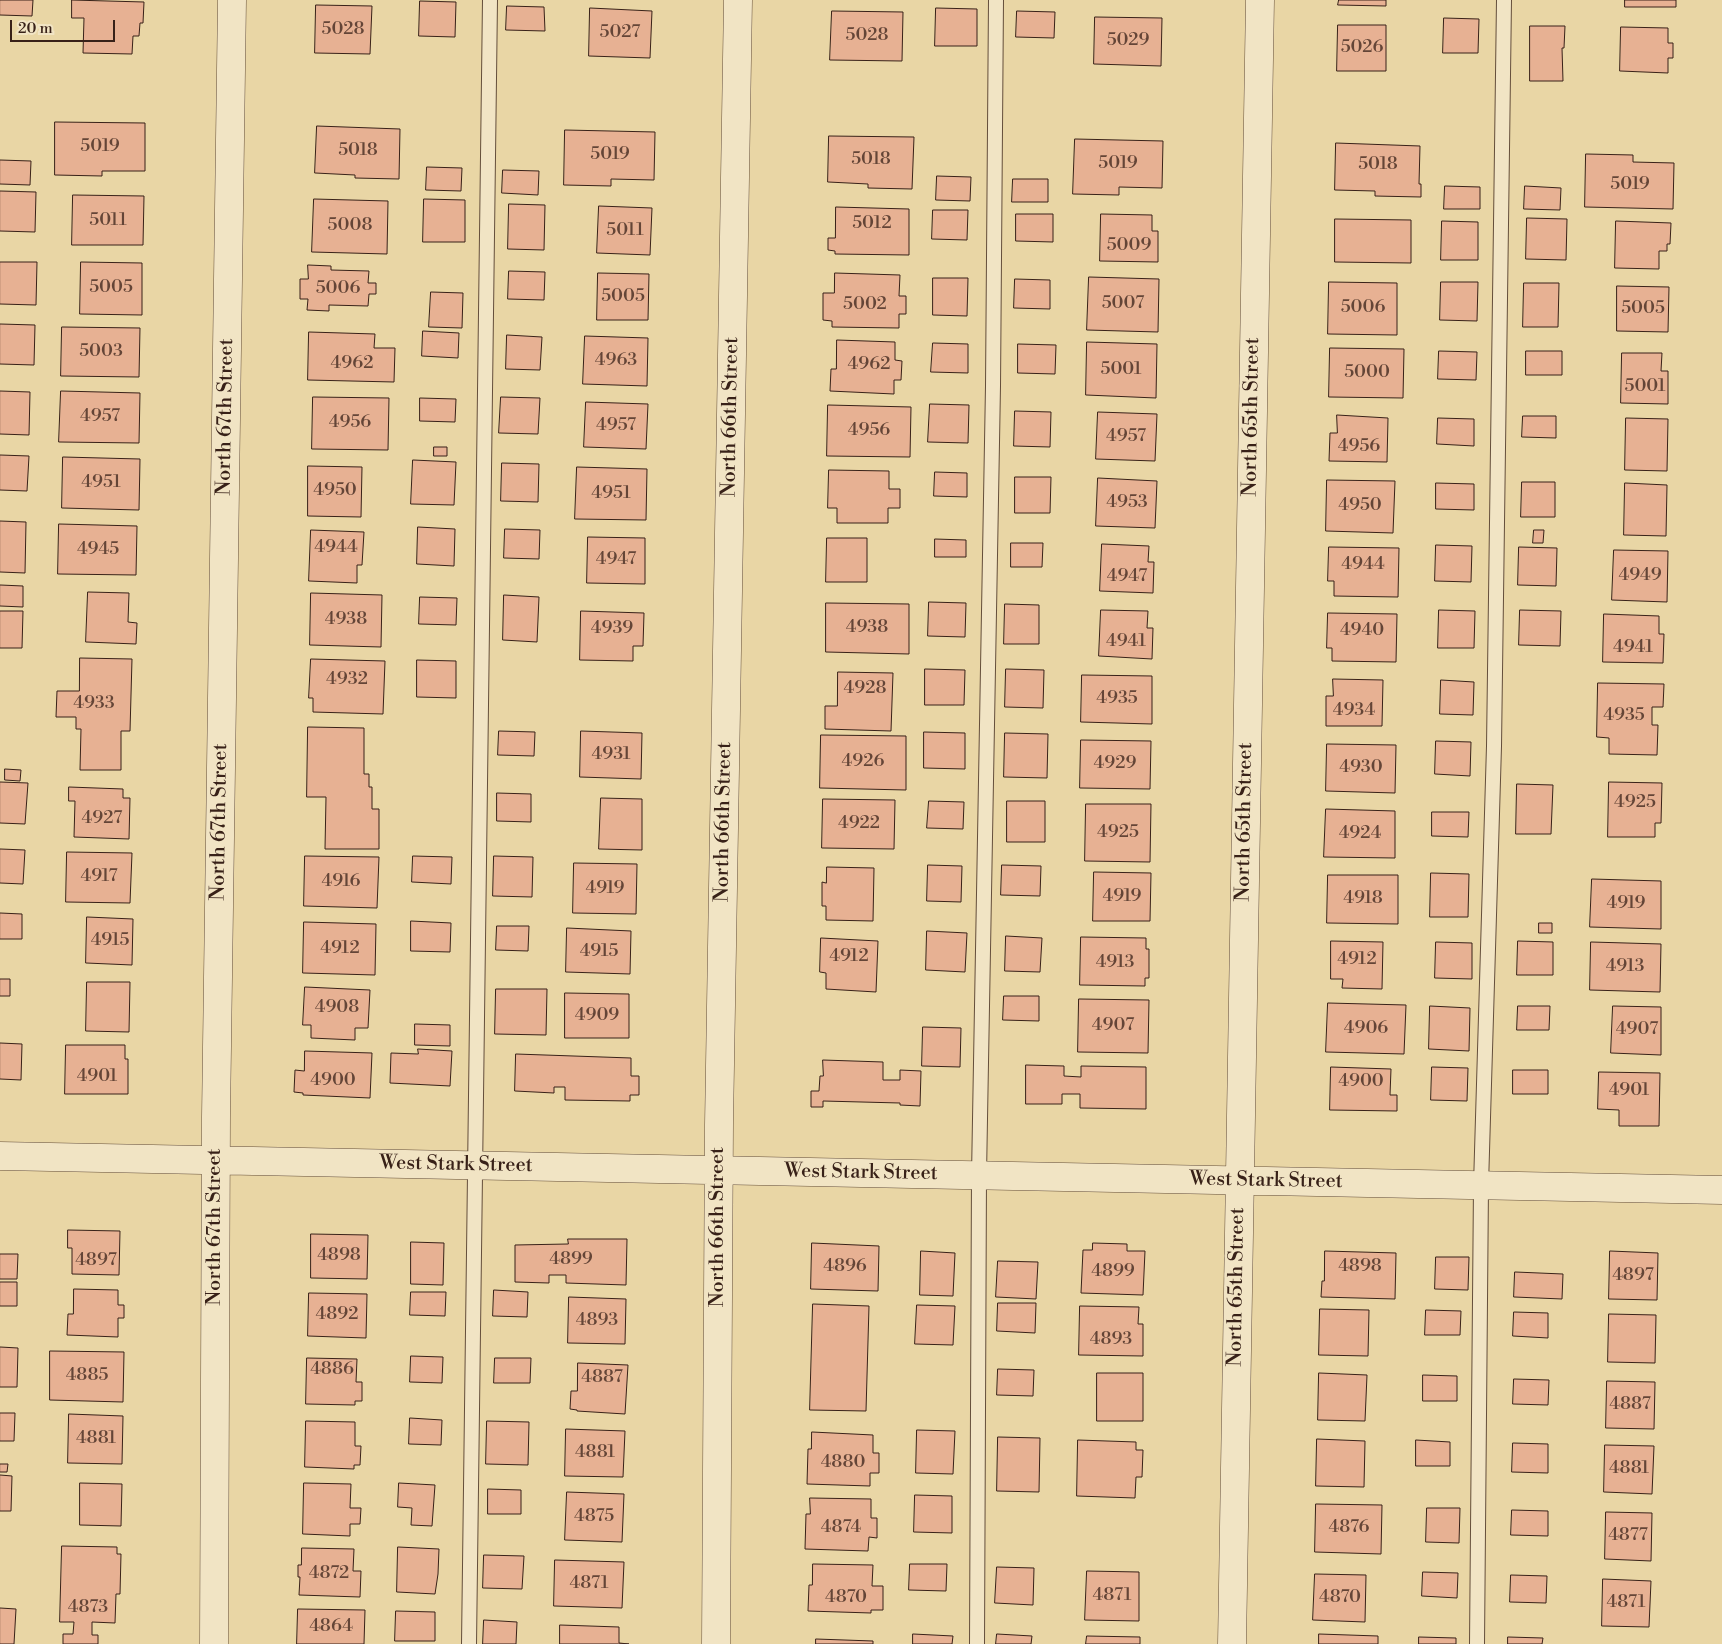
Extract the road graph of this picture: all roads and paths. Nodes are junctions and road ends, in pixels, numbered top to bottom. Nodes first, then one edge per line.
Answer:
1 (232, 0) edge
2 (490, 0) edge
3 (738, 0) edge
4 (996, 0) edge
5 (1260, 0) edge
6 (1504, 0) edge
7 (0, 1156) edge
8 (216, 1160) junction
9 (476, 1166) junction
10 (718, 1170) junction
11 (979, 1176) junction
12 (1239, 1180) junction
13 (1481, 1185) junction
14 (1722, 1190) edge
15 (214, 1644) edge
16 (469, 1644) edge
17 (716, 1644) edge
18 (977, 1644) edge
19 (1232, 1644) edge
20 (1477, 1644) edge

1 - 8 street, North 67th Street
2 - 9 lane
3 - 10 street, North 66th Street
4 - 11 lane
5 - 12 street, North 65th Street
6 - 13 lane
7 - 8 street, West Stark Street
8 - 9 street, West Stark Street
8 - 15 street, North 67th Street
9 - 10 street, West Stark Street
9 - 16 lane
10 - 11 street, West Stark Street
10 - 17 street, North 66th Street
11 - 12 street, West Stark Street
11 - 18 lane
12 - 13 street, West Stark Street
12 - 19 street, North 65th Street
13 - 14 street, West Stark Street
13 - 20 lane

